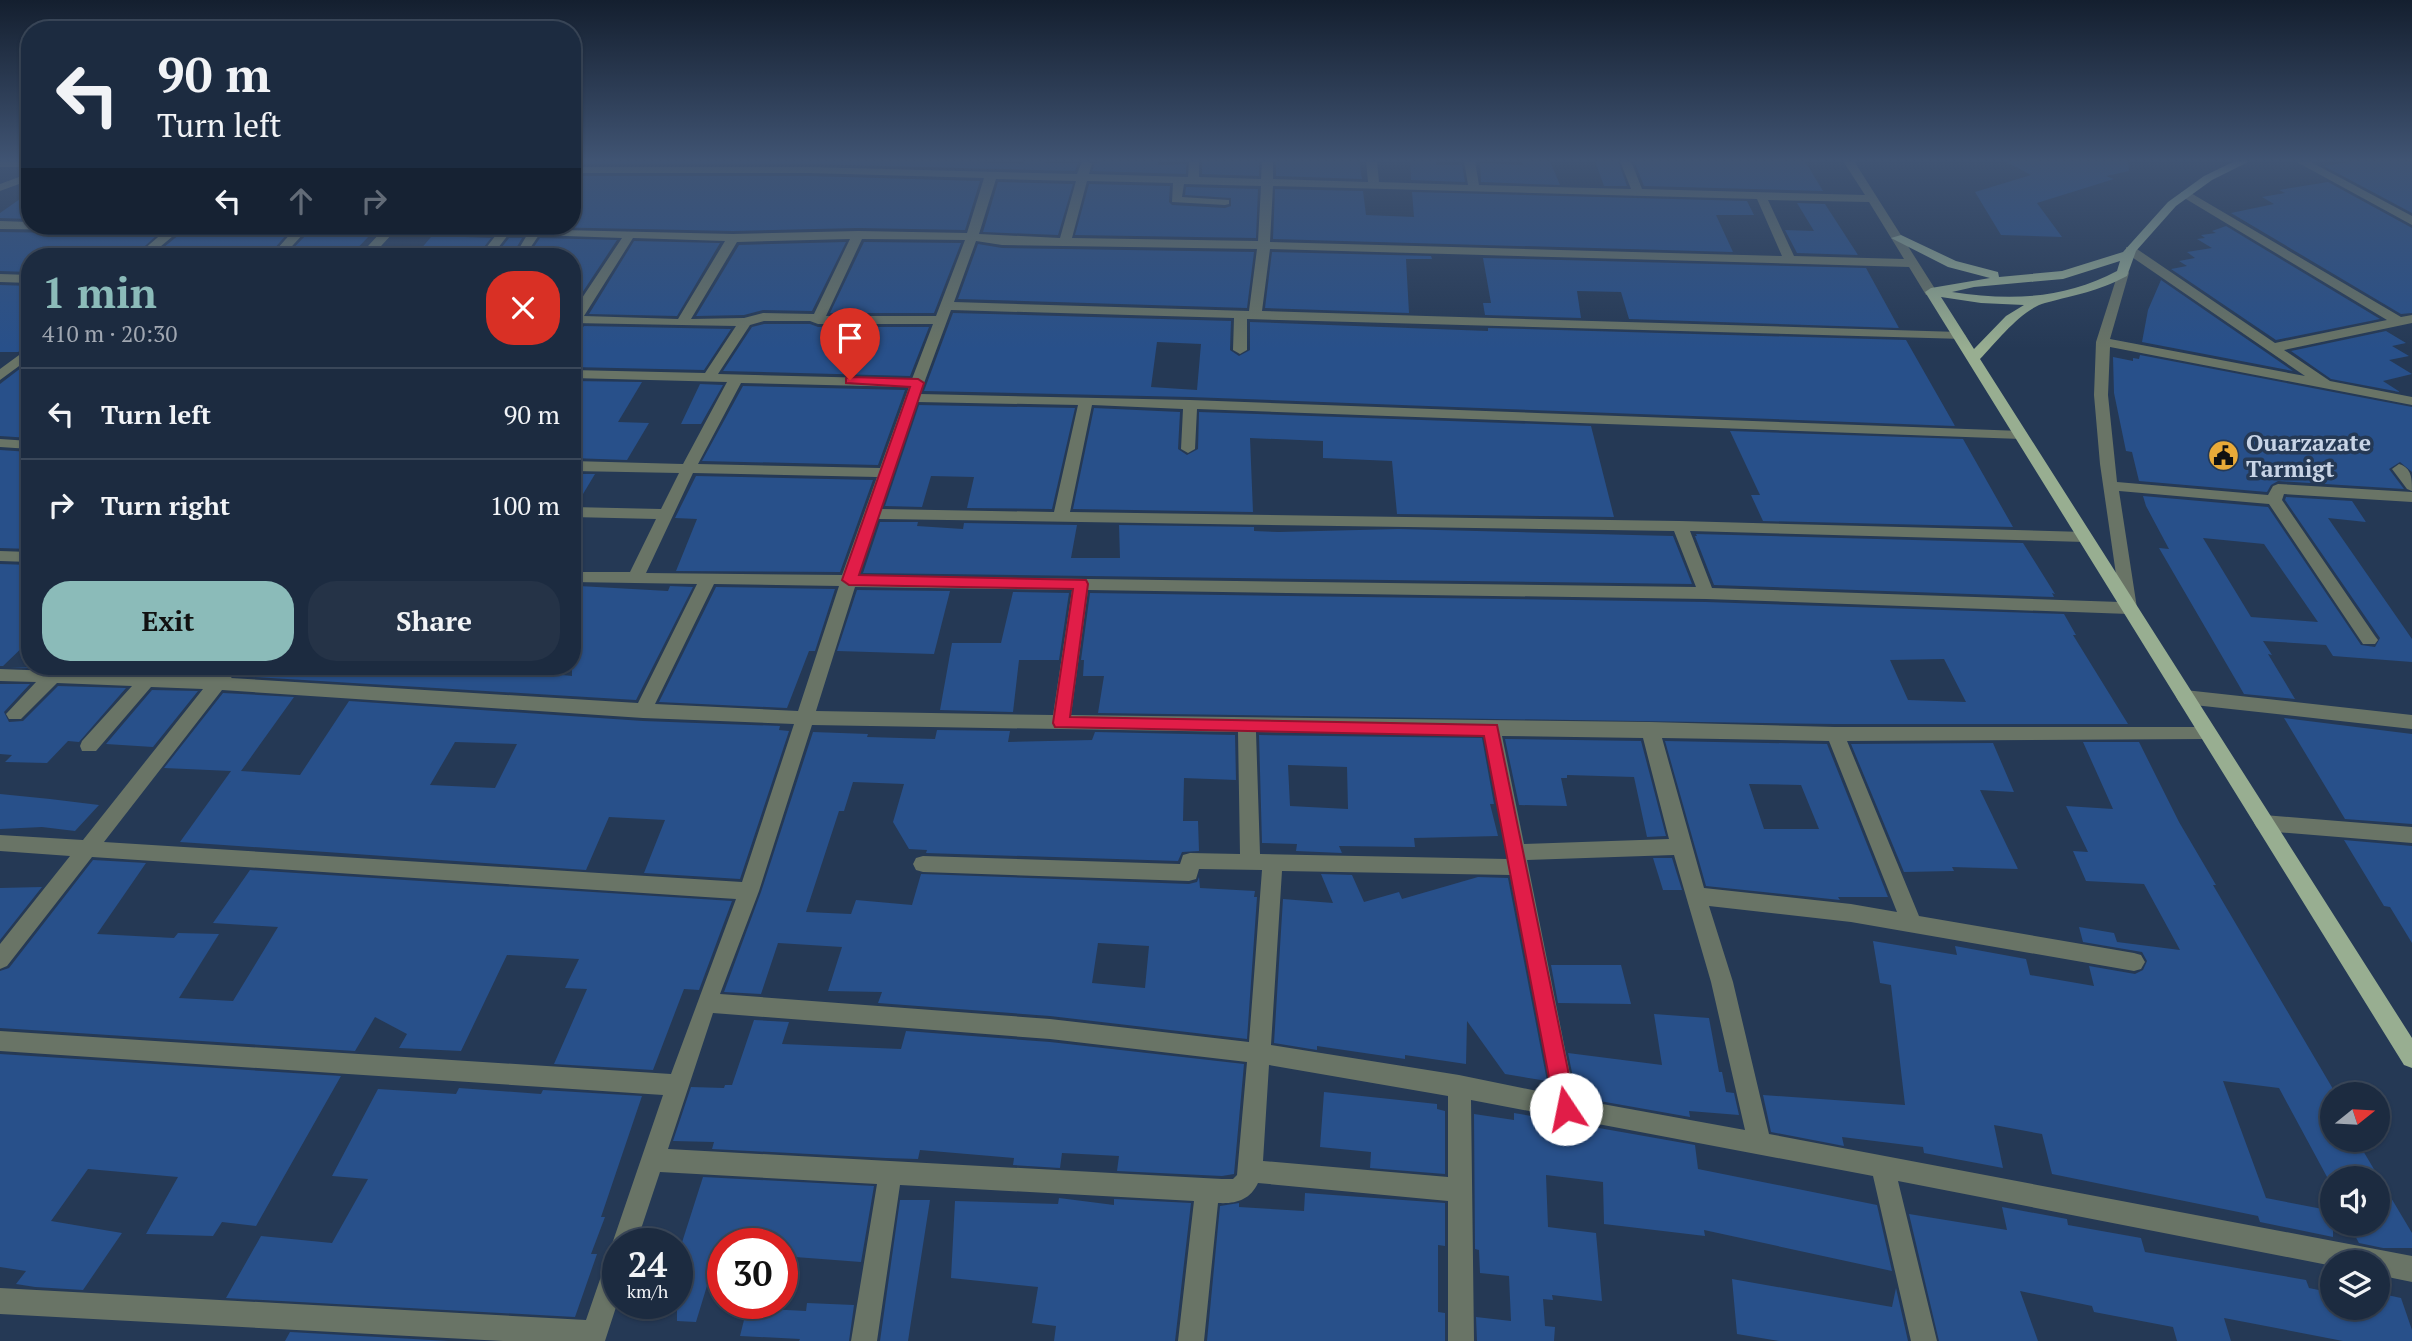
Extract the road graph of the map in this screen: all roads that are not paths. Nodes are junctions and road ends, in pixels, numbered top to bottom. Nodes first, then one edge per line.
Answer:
1 (976, 224) edge
2 (1070, 224) edge
3 (1265, 224) edge
4 (1773, 224) edge
5 (1888, 224) edge
6 (2157, 224) edge
7 (2236, 224) edge
8 (2, 226) edge
9 (21, 226) edge
10 (581, 233) edge
11 (629, 234) junction
12 (167, 235) edge
13 (296, 235) edge
14 (385, 235) edge
15 (858, 235) junction
16 (733, 237) junction
17 (972, 237) junction
18 (1897, 238) junction
19 (1065, 242) junction
20 (1264, 245) junction
21 (152, 248) edge
22 (284, 248) edge
23 (373, 248) edge
24 (2129, 253) junction
25 (1789, 258) junction
26 (1913, 263) junction
27 (2123, 273) junction
28 (0, 278) edge
29 (2039, 278) junction
30 (21, 279) edge
31 (1931, 292) junction
32 (2042, 300) junction
33 (581, 308) edge
34 (945, 313) junction
35 (1248, 315) junction
36 (581, 319) edge
37 (817, 320) junction
38 (2406, 321) edge
39 (745, 322) junction
40 (682, 323) junction
41 (1959, 336) junction
42 (2103, 342) junction
43 (2273, 348) junction
44 (1240, 349) dead end
45 (21, 355) edge
46 (0, 356) edge
47 (1973, 358) junction
48 (21, 360) edge
49 (581, 374) edge
50 (0, 376) edge
51 (709, 377) junction
52 (737, 377) junction
53 (2329, 386) junction
54 (915, 391) junction
55 (1086, 401) junction
56 (2412, 401) edge
57 (1190, 404) junction
58 (2021, 435) junction
59 (0, 443) edge
60 (21, 444) edge
61 (1188, 449) dead end
62 (581, 467) edge
63 (2399, 468) dead end
64 (688, 469) junction
65 (887, 474) junction
66 (2110, 486) junction
67 (2412, 486) edge
68 (2412, 497) edge
69 (2274, 500) junction
70 (581, 512) edge
71 (665, 514) junction
72 (873, 514) junction
73 (1061, 516) junction
74 (1680, 526) junction
75 (2085, 537) junction
76 (0, 556) edge
77 (21, 557) edge
78 (581, 577) edge
79 (635, 578) junction
80 (708, 579) junction
81 (849, 580) junction
82 (1081, 584) junction
83 (1706, 593) junction
84 (2129, 608) junction
85 (2369, 640) dead end
86 (21, 672) edge
87 (0, 675) edge
88 (43, 675) edge
89 (209, 675) edge
90 (223, 675) edge
91 (235, 675) edge
92 (52, 677) junction
93 (148, 679) junction
94 (2186, 697) junction
95 (643, 711) junction
96 (15, 714) dead end
97 (803, 718) junction
98 (2412, 722) edge
99 (1061, 723) junction
100 (1247, 726) junction
101 (1492, 729) junction
102 (1650, 729) junction
103 (2207, 732) junction
104 (1835, 734) junction
105 (89, 746) dead end
106 (2264, 823) junction
107 (2412, 835) edge
108 (0, 843) edge
109 (89, 847) junction
110 (1681, 848) junction
111 (1517, 859) junction
112 (1250, 862) junction
113 (1273, 863) junction
114 (923, 864) dead end
115 (749, 891) junction
116 (1696, 895) junction
117 (1912, 924) junction
118 (0, 960) edge
119 (2134, 962) dead end
120 (706, 1003) junction
121 (0, 1041) edge
122 (1257, 1053) junction
123 (2412, 1058) edge
124 (677, 1085) junction
125 (1459, 1086) junction
126 (1566, 1109) junction
127 (1760, 1144) junction
128 (652, 1160) junction
129 (1884, 1167) junction
130 (1250, 1171) junction
131 (890, 1175) junction
132 (1207, 1190) junction
133 (1460, 1190) junction
134 (629, 1228) edge
135 (2320, 1251) edge
136 (2390, 1265) edge
137 (2412, 1269) edge
138 (0, 1301) edge
139 (602, 1310) edge
140 (461, 1334) edge
141 (593, 1337) edge
142 (864, 1341) edge
143 (1191, 1341) edge
144 (1461, 1341) edge
145 (1924, 1341) edge

1 - 17 street
2 - 19 street
3 - 20 street
4 - 25 street
5 - 18 street
6 - 24 main road
7 - 38 street
8 - 9 street
10 - 11 street
11 - 16 street
11 - 33 street
12 - 21 street
13 - 22 street
14 - 23 street
15 - 16 street
15 - 17 street
15 - 37 street
16 - 40 street
17 - 19 street
17 - 34 street
18 - 26 street
18 - 29 main road
19 - 20 street
20 - 25 street
20 - 35 street
24 - 27 main road
24 - 29 main road
24 - 43 street
25 - 26 street
26 - 31 street
27 - 32 main road
27 - 42 street
28 - 30 street
29 - 31 main road
31 - 32 main road
31 - 41 main road
32 - 47 main road
34 - 35 street
34 - 37 street
34 - 54 street
35 - 41 street
35 - 44 street
36 - 40 street
37 - 39 street
38 - 43 street
39 - 40 street
39 - 51 street
41 - 47 main road
42 - 53 street
42 - 66 street
43 - 53 street
45 - 46 street
47 - 58 main road
48 - 50 street
49 - 51 street
51 - 52 street
52 - 54 street
52 - 64 street
53 - 56 street
54 - 55 street
54 - 65 street
55 - 57 street
55 - 73 street
57 - 58 street
57 - 61 street
58 - 75 main road
59 - 60 street
62 - 64 street
63 - 67 street
64 - 65 street
64 - 71 street
65 - 72 street
66 - 69 street
66 - 84 street
68 - 69 street
69 - 85 street
70 - 71 street
71 - 79 street
72 - 73 street
72 - 81 street
73 - 74 street
74 - 75 street
74 - 83 street
75 - 84 main road
76 - 77 street
78 - 79 street
79 - 80 street
80 - 81 street
80 - 95 street
81 - 82 street
81 - 97 street
82 - 83 street
82 - 99 street
83 - 84 street
84 - 94 main road
86 - 87 street
88 - 92 street
89 - 93 street
90 - 109 street
91 - 95 street
92 - 93 street
92 - 96 street
93 - 105 street
94 - 98 street
94 - 103 main road
95 - 97 street
97 - 99 street
97 - 115 street
99 - 100 street
100 - 101 street
100 - 112 street
101 - 102 street
101 - 111 street
102 - 104 street
102 - 110 street
103 - 104 street
103 - 106 main road
104 - 117 street
106 - 107 street
106 - 123 main road
108 - 109 street
109 - 115 street
109 - 118 street
110 - 111 street
110 - 116 street
111 - 113 street
111 - 126 street
112 - 113 street
112 - 114 street
113 - 122 street
115 - 120 street
116 - 117 street
116 - 127 street
117 - 119 street
120 - 122 street
120 - 124 street
121 - 124 street
122 - 125 street
122 - 130 street
124 - 128 street
125 - 126 street
125 - 133 street
126 - 127 street
127 - 129 street
128 - 131 street
128 - 134 street
129 - 135 street
129 - 145 street
130 - 132 street
130 - 133 street
131 - 132 street
131 - 142 street
132 - 143 street
133 - 144 street
136 - 137 street
138 - 140 street
139 - 141 street
140 - 141 street

